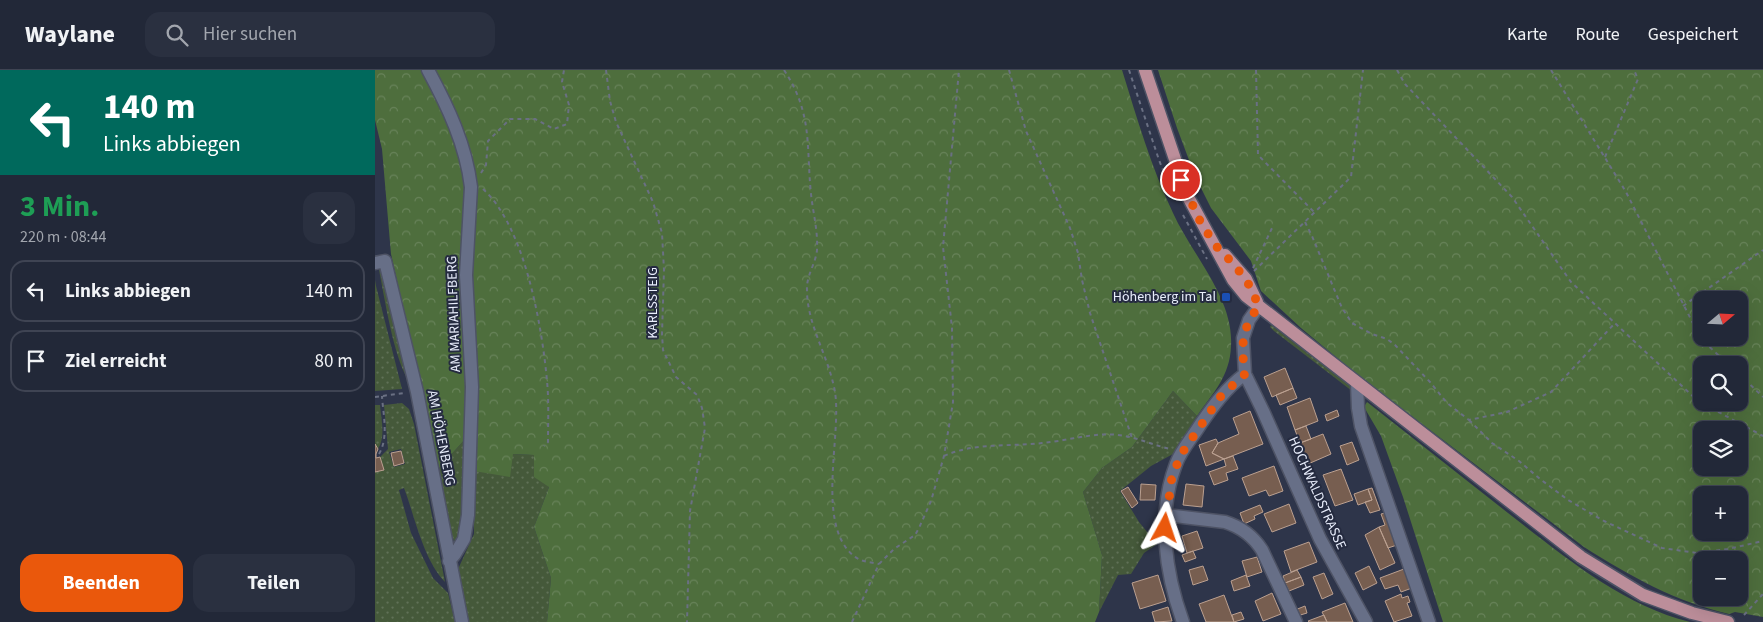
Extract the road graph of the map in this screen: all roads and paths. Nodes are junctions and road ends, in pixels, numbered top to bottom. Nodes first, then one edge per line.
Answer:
1 (428, 70) edge
2 (564, 70) edge
3 (606, 70) edge
4 (784, 70) edge
5 (959, 70) edge
6 (1009, 70) edge
7 (1145, 70) edge
8 (1256, 70) edge
9 (1363, 70) edge
10 (1397, 70) edge
11 (1551, 70) edge
12 (1634, 70) edge
13 (1605, 157) junction
14 (478, 176) dead end
15 (495, 201) dead end
16 (1314, 212) junction
17 (1305, 222) junction
18 (1273, 226) dead end
19 (1763, 250) edge
20 (380, 262) edge
21 (1259, 306) junction
22 (1683, 306) junction
23 (1615, 323) junction
24 (1719, 356) edge
25 (1245, 374) junction
26 (1357, 383) junction
27 (1748, 383) edge
28 (417, 392) junction
29 (382, 396) junction
30 (375, 397) edge
31 (1763, 397) edge
32 (1469, 420) junction
33 (1763, 436) edge
34 (1132, 438) junction
35 (544, 446) dead end
36 (1182, 453) junction
37 (379, 454) dead end
38 (944, 456) junction
39 (1166, 515) junction
40 (1763, 541) edge
41 (449, 561) junction
42 (879, 564) junction
43 (1763, 594) edge
44 (1745, 615) dead end
45 (462, 622) edge
46 (687, 622) edge
47 (852, 622) edge
48 (1183, 622) edge
49 (1296, 622) edge
50 (1365, 622) edge
51 (1429, 622) edge
52 (1727, 622) edge

1 - 41 street, AM MARIAHILFBERG
2 - 14 path
3 - 46 path, KARLSSTEIG
4 - 42 path
5 - 38 path
6 - 34 path
7 - 21 main road
8 - 16 path
9 - 16 path
10 - 23 path
11 - 13 path
12 - 13 path
13 - 22 path
15 - 35 path
16 - 17 path
17 - 18 path
17 - 32 path
19 - 22 path
20 - 28 street, AM HÖHENBERG
21 - 25 street
21 - 26 main road
22 - 24 path
23 - 32 path
23 - 33 path
25 - 36 street
25 - 50 street, HOCHWALDSTRASSE
26 - 51 street
26 - 52 main road
27 - 31 path
28 - 29 path
28 - 41 street, AM HÖHENBERG
29 - 30 path
29 - 37 path
32 - 40 path
34 - 36 path
34 - 38 path
36 - 39 street
38 - 42 path
39 - 48 street
39 - 49 street
41 - 45 street, AM HÖHENBERG
42 - 47 path
43 - 44 path

